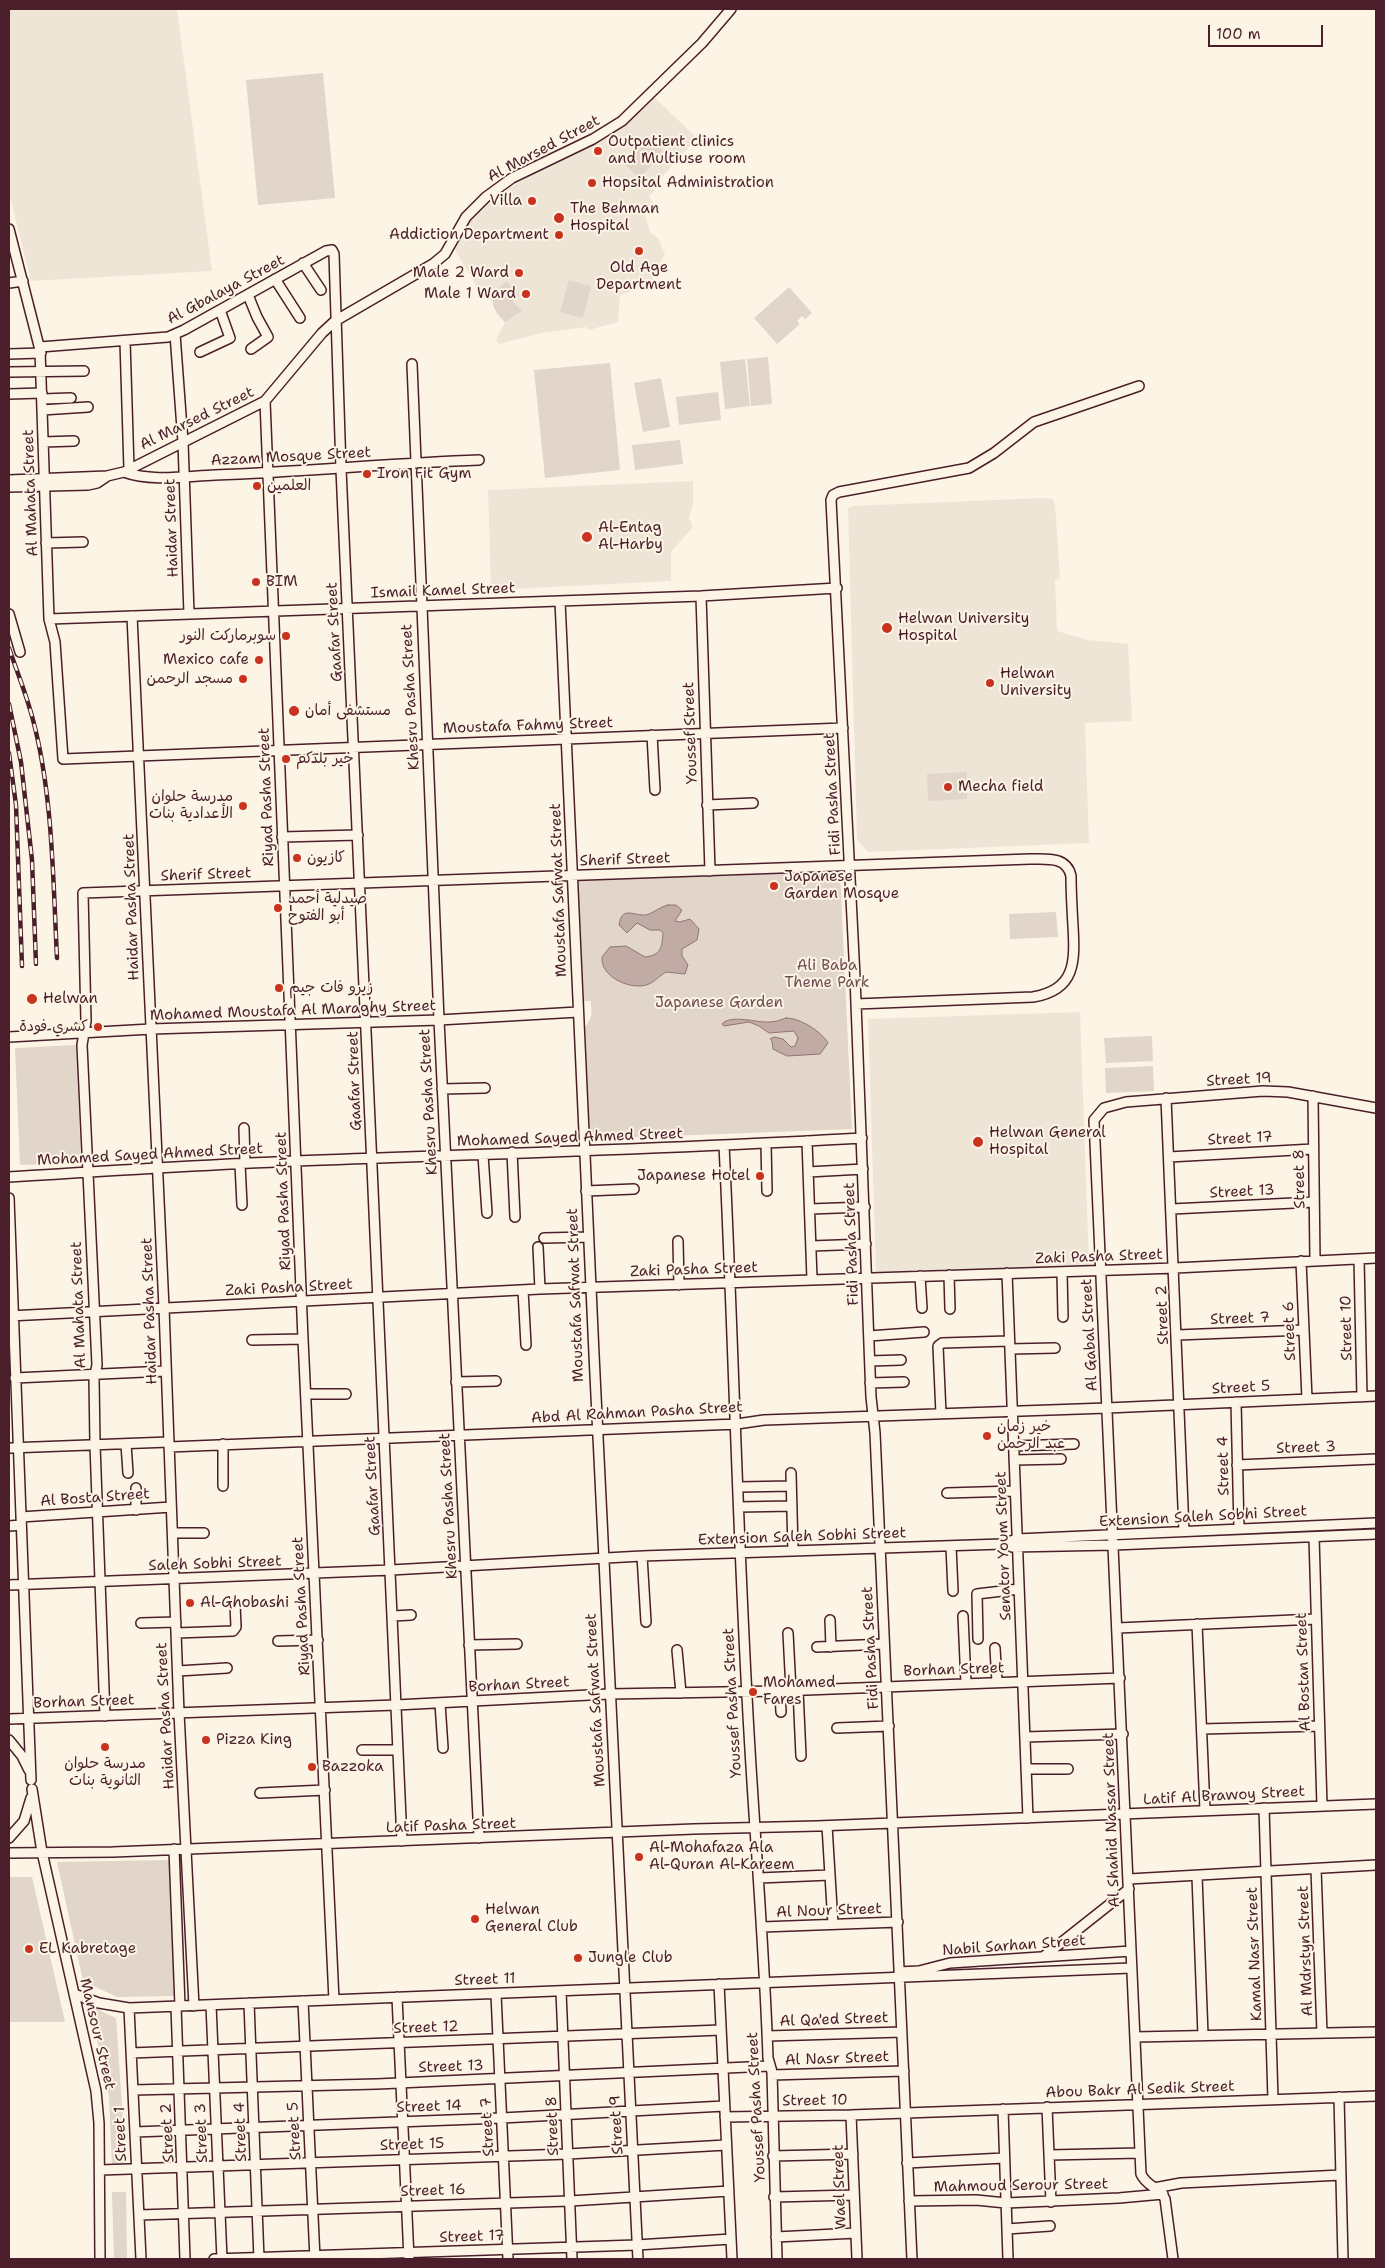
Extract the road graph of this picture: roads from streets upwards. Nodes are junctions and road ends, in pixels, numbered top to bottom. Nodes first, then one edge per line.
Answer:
1 (731, 9) edge
2 (9, 229) edge
3 (332, 250) joint
4 (304, 263) junction
5 (276, 279) junction
6 (10, 280) edge
7 (23, 281) junction
8 (321, 290) dead end
9 (248, 295) junction
10 (220, 310) junction
11 (300, 318) dead end
12 (335, 321) junction
13 (175, 334) junction
14 (124, 341) junction
15 (251, 349) dead end
16 (40, 350) junction
17 (200, 352) dead end
18 (9, 354) edge
19 (412, 364) dead end
20 (41, 371) junction
21 (84, 371) dead end
22 (9, 372) edge
23 (1139, 386) dead end
24 (9, 394) edge
25 (42, 396) junction
26 (71, 398) dead end
27 (264, 401) junction
28 (88, 407) dead end
29 (42, 410) junction
30 (74, 441) dead end
31 (43, 442) junction
32 (184, 442) junction
33 (479, 460) dead end
34 (415, 462) junction
35 (341, 469) junction
36 (127, 470) junction
37 (268, 473) junction
38 (184, 476) junction
39 (9, 480) edge
40 (45, 482) junction
41 (9, 487) edge
42 (82, 542) dead end
43 (46, 543) junction
44 (837, 588) junction
45 (701, 596) junction
46 (560, 601) junction
47 (421, 606) junction
48 (348, 608) junction
49 (274, 611) junction
50 (9, 614) edge
51 (189, 614) junction
52 (132, 616) junction
53 (49, 619) junction
54 (20, 652) dead end
55 (843, 728) junction
56 (705, 734) junction
57 (652, 735) junction
58 (566, 738) junction
59 (427, 744) junction
60 (354, 748) junction
61 (279, 751) junction
62 (140, 756) junction
63 (64, 759) joint
64 (655, 790) dead end
65 (753, 803) dead end
66 (707, 805) junction
67 (358, 835) junction
68 (282, 837) junction
69 (850, 865) junction
70 (710, 870) junction
71 (574, 875) junction
72 (433, 881) junction
73 (360, 884) junction
74 (284, 887) junction
75 (145, 891) junction
76 (83, 893) joint
77 (856, 1004) junction
78 (578, 1012) junction
79 (439, 1020) junction
80 (366, 1022) junction
81 (290, 1025) junction
82 (151, 1029) junction
83 (83, 1034) junction
84 (9, 1037) edge
85 (485, 1088) dead end
86 (442, 1090) junction
87 (1313, 1096) junction
88 (1166, 1098) junction
89 (1104, 1108) joint
90 (1376, 1108) edge
91 (244, 1128) dead end
92 (862, 1138) junction
93 (807, 1141) junction
94 (766, 1143) junction
95 (724, 1145) junction
96 (1313, 1149) junction
97 (512, 1152) junction
98 (584, 1152) junction
99 (483, 1155) junction
100 (445, 1157) junction
101 (1169, 1157) junction
102 (372, 1159) junction
103 (296, 1161) junction
104 (243, 1164) junction
105 (158, 1169) junction
106 (863, 1169) junction
107 (88, 1172) junction
108 (808, 1172) junction
109 (9, 1177) edge
110 (634, 1189) dead end
111 (586, 1191) junction
112 (767, 1191) dead end
113 (9, 1198) edge
114 (1314, 1202) junction
115 (242, 1205) dead end
116 (864, 1207) junction
117 (810, 1209) junction
118 (1172, 1209) junction
119 (487, 1213) dead end
120 (515, 1217) dead end
121 (588, 1237) junction
122 (544, 1238) dead end
123 (678, 1241) dead end
124 (866, 1244) junction
125 (811, 1246) junction
126 (538, 1247) dead end
127 (10, 1250) edge
128 (1376, 1258) edge
129 (1359, 1259) junction
130 (1301, 1261) junction
131 (1315, 1261) junction
132 (1175, 1268) junction
133 (1100, 1270) junction
134 (1062, 1272) junction
135 (1007, 1273) junction
136 (949, 1275) junction
137 (920, 1276) junction
138 (867, 1278) junction
139 (812, 1279) junction
140 (731, 1283) junction
141 (679, 1285) junction
142 (591, 1288) junction
143 (540, 1289) junction
144 (523, 1290) junction
145 (453, 1295) junction
146 (377, 1298) junction
147 (302, 1300) junction
148 (164, 1308) junction
149 (922, 1308) dead end
150 (950, 1309) dead end
151 (94, 1311) junction
152 (11, 1316) edge
153 (1064, 1317) dead end
154 (1304, 1330) junction
155 (924, 1332) dead end
156 (1177, 1335) junction
157 (869, 1336) junction
158 (303, 1339) junction
159 (252, 1340) dead end
160 (526, 1345) dead end
161 (1009, 1345) junction
162 (1055, 1348) dead end
163 (901, 1360) dead end
164 (870, 1361) junction
165 (166, 1371) junction
166 (95, 1375) junction
167 (15, 1378) junction
168 (496, 1381) dead end
169 (456, 1382) junction
170 (904, 1382) dead end
171 (870, 1383) junction
172 (306, 1394) junction
173 (346, 1394) dead end
174 (1362, 1396) junction
175 (1376, 1396) edge
176 (1307, 1399) junction
177 (1236, 1402) junction
178 (13, 1405) edge
179 (1180, 1405) junction
180 (1107, 1408) junction
181 (1012, 1411) junction
182 (941, 1414) junction
183 (873, 1416) junction
184 (737, 1424) junction
185 (596, 1430) junction
186 (459, 1435) junction
187 (384, 1438) junction
188 (308, 1441) junction
189 (126, 1444) junction
190 (169, 1444) junction
191 (223, 1444) junction
192 (1074, 1444) dead end
193 (95, 1445) junction
194 (1013, 1446) junction
195 (13, 1448) edge
196 (1061, 1459) dead end
197 (1014, 1460) junction
198 (1376, 1460) edge
199 (1237, 1464) junction
200 (128, 1473) dead end
201 (791, 1473) dead end
202 (223, 1486) dead end
203 (791, 1486) junction
204 (738, 1487) junction
205 (136, 1488) dead end
206 (1015, 1491) junction
207 (947, 1493) dead end
208 (792, 1506) junction
209 (171, 1507) junction
210 (739, 1507) junction
211 (136, 1510) junction
212 (97, 1512) junction
213 (21, 1521) junction
214 (1376, 1523) edge
215 (9, 1526) edge
216 (1239, 1529) junction
217 (1184, 1531) junction
218 (174, 1533) junction
219 (204, 1533) dead end
220 (1376, 1534) edge
221 (1314, 1537) junction
222 (1114, 1540) junction
223 (1017, 1544) junction
224 (951, 1546) junction
225 (880, 1548) junction
226 (794, 1551) junction
227 (740, 1553) junction
228 (642, 1556) junction
229 (603, 1559) junction
230 (465, 1566) junction
231 (391, 1570) junction
232 (314, 1574) junction
233 (175, 1580) junction
234 (100, 1583) junction
235 (24, 1585) junction
236 (9, 1586) edge
237 (1019, 1589) junction
238 (953, 1591) dead end
239 (235, 1604) dead end
240 (411, 1615) dead end
241 (392, 1616) junction
242 (963, 1616) dead end
243 (1316, 1619) junction
244 (830, 1620) dead end
245 (176, 1622) junction
246 (646, 1622) dead end
247 (141, 1623) dead end
248 (1197, 1624) junction
249 (1118, 1628) junction
250 (176, 1633) junction
251 (788, 1633) dead end
252 (978, 1639) dead end
253 (318, 1640) junction
254 (278, 1641) dead end
255 (517, 1644) dead end
256 (884, 1644) junction
257 (469, 1645) junction
258 (831, 1646) junction
259 (817, 1647) dead end
260 (995, 1648) dead end
261 (678, 1650) dead end
262 (227, 1668) dead end
263 (178, 1671) junction
264 (1120, 1678) junction
265 (1023, 1681) junction
266 (996, 1682) junction
267 (966, 1683) junction
268 (886, 1686) junction
269 (780, 1690) junction
270 (795, 1690) junction
271 (746, 1692) junction
272 (681, 1693) junction
273 (609, 1694) junction
274 (472, 1702) junction
275 (440, 1703) junction
276 (396, 1706) junction
277 (321, 1708) junction
278 (781, 1712) dead end
279 (180, 1713) junction
280 (105, 1716) junction
281 (28, 1718) junction
282 (9, 1719) edge
283 (888, 1726) junction
284 (1319, 1726) junction
285 (837, 1728) dead end
286 (1202, 1729) junction
287 (1122, 1734) junction
288 (1025, 1737) junction
289 (9, 1740) edge
290 (443, 1748) dead end
291 (362, 1750) dead end
292 (398, 1750) junction
293 (801, 1756) dead end
294 (1026, 1769) junction
295 (1068, 1769) dead end
296 (31, 1785) junction
297 (324, 1790) junction
298 (260, 1793) dead end
299 (1376, 1804) edge
300 (1322, 1806) junction
301 (1264, 1808) junction
302 (1206, 1810) junction
303 (1126, 1815) junction
304 (1028, 1818) junction
305 (894, 1823) junction
306 (827, 1826) junction
307 (754, 1828) junction
308 (616, 1833) junction
309 (9, 1838) edge
310 (479, 1838) junction
311 (402, 1841) junction
312 (327, 1844) junction
313 (187, 1848) junction
314 (174, 1849) junction
315 (42, 1852) junction
316 (9, 1853) edge
317 (1376, 1866) edge
318 (1316, 1868) junction
319 (1266, 1872) junction
320 (830, 1875) junction
321 (1197, 1876) junction
322 (759, 1878) junction
323 (1129, 1879) junction
324 (1129, 1889) junction
325 (898, 1922) junction
326 (833, 1924) junction
327 (762, 1927) junction
328 (1131, 1951) junction
329 (1075, 1955) junction
330 (1042, 1957) junction
331 (1131, 1968) junction
332 (1076, 1971) junction
333 (899, 1976) junction
334 (764, 1982) junction
335 (719, 1984) junction
336 (624, 1988) junction
337 (561, 1991) junction
338 (74, 1994) junction
339 (496, 1994) junction
340 (397, 1998) junction
341 (334, 2000) junction
342 (303, 2001) junction
343 (249, 2004) junction
344 (211, 2005) junction
345 (178, 2006) junction
346 (194, 2006) junction
347 (129, 2008) junction
348 (721, 2030) junction
349 (902, 2032) junction
350 (1376, 2032) edge
351 (626, 2033) junction
352 (1322, 2033) junction
353 (1271, 2034) junction
354 (1203, 2035) junction
355 (563, 2036) junction
356 (768, 2036) junction
357 (1135, 2037) junction
358 (498, 2038) junction
359 (399, 2042) junction
360 (305, 2046) junction
361 (251, 2048) junction
362 (212, 2050) junction
363 (178, 2051) junction
364 (131, 2053) junction
365 (723, 2068) junction
366 (771, 2071) junction
367 (904, 2071) junction
368 (628, 2072) junction
369 (565, 2076) junction
370 (500, 2079) junction
371 (401, 2083) junction
372 (307, 2086) junction
373 (253, 2088) junction
374 (179, 2089) junction
375 (214, 2089) junction
376 (134, 2090) junction
377 (1376, 2096) edge
378 (1339, 2097) junction
379 (1274, 2099) junction
380 (1138, 2103) junction
381 (724, 2106) junction
382 (1047, 2107) junction
383 (1003, 2109) junction
384 (630, 2111) junction
385 (905, 2112) junction
386 (566, 2114) junction
387 (772, 2115) junction
388 (851, 2115) junction
389 (725, 2117) junction
390 (502, 2118) junction
391 (403, 2122) junction
392 (309, 2125) junction
393 (254, 2127) junction
394 (215, 2129) junction
395 (181, 2130) junction
396 (135, 2132) junction
397 (726, 2145) junction
398 (632, 2150) junction
399 (1140, 2153) junction
400 (568, 2154) junction
401 (853, 2154) junction
402 (1049, 2155) junction
403 (504, 2156) junction
404 (773, 2156) junction
405 (1004, 2158) junction
406 (404, 2160) junction
407 (310, 2163) junction
408 (908, 2164) junction
409 (256, 2165) junction
410 (217, 2166) junction
411 (183, 2167) junction
412 (136, 2169) junction
413 (100, 2170) junction
414 (1341, 2175) junction
415 (1154, 2188) junction
416 (728, 2191) junction
417 (1163, 2194) junction
418 (854, 2195) junction
419 (634, 2197) junction
420 (774, 2197) junction
421 (570, 2201) junction
422 (909, 2202) junction
423 (1051, 2202) junction
424 (506, 2203) junction
425 (1006, 2203) junction
426 (407, 2206) junction
427 (312, 2209) junction
428 (258, 2211) junction
429 (219, 2212) junction
430 (184, 2213) junction
431 (139, 2215) junction
432 (1050, 2226) dead end
433 (1007, 2229) junction
434 (856, 2233) junction
435 (776, 2237) junction
436 (731, 2239) junction
437 (637, 2245) junction
438 (572, 2247) junction
439 (508, 2249) junction
440 (409, 2256) edge
441 (259, 2258) edge
442 (315, 2258) edge
443 (100, 2259) edge
444 (141, 2259) edge
445 (185, 2259) edge
446 (214, 2259) edge
447 (222, 2259) edge
448 (508, 2259) edge
449 (572, 2259) edge
450 (638, 2259) edge
451 (732, 2259) edge
452 (777, 2259) edge
453 (857, 2259) edge
454 (912, 2259) edge
455 (1008, 2259) edge
456 (1173, 2259) edge
457 (1343, 2259) edge

1 - 12 street, Al Marsed Street
2 - 7 street, Al Mahata Street
3 - 4 street, Al Gbalaya Street
3 - 12 street, Gaafar Street
4 - 5 street, Al Gbalaya Street
4 - 8 street
5 - 9 street, Al Gbalaya Street
5 - 11 street
6 - 7 street
7 - 16 street, Al Mahata Street
9 - 10 street, Al Gbalaya Street
9 - 15 street
10 - 13 street, Al Gbalaya Street
10 - 17 street
12 - 27 street, Al Marsed Street
12 - 35 street, Gaafar Street
13 - 14 street, Al Gbalaya Street
13 - 32 street, Haidar Street
14 - 16 street, Al Gbalaya Street
14 - 36 street
16 - 18 street
16 - 20 street, Al Mahata Street
19 - 34 street, Khesru Pasha Street
20 - 21 street
20 - 22 street
20 - 25 street, Al Mahata Street
23 - 44 street, Fidi Pasha Street
24 - 25 street
25 - 26 street
25 - 29 street, Al Mahata Street
27 - 32 street, Al Marsed Street
27 - 37 street, Riyad Pasha Street
28 - 29 street
29 - 31 street, Al Mahata Street
30 - 31 street
31 - 40 street, Al Mahata Street
32 - 36 street, Al Marsed Street
32 - 38 street, Haidar Street
33 - 34 street, Azzam Mosque Street
34 - 35 street, Azzam Mosque Street
34 - 47 street, Khesru Pasha Street
35 - 37 street, Azzam Mosque Street
35 - 48 street, Gaafar Street
36 - 38 street, Azzam Mosque Street
36 - 40 street, Azzam Mosque Street
37 - 38 street, Azzam Mosque Street
37 - 49 street, Riyad Pasha Street
38 - 51 street, Haidar Street
39 - 40 street
40 - 41 street
40 - 43 street, Al Mahata Street
42 - 43 street
43 - 53 street, Al Mahata Street
44 - 45 street, Ismail Kamel Street
44 - 55 street, Fidi Pasha Street
45 - 46 street, Ismail Kamel Street
45 - 56 street, Youssef Street
46 - 47 street, Ismail Kamel Street
46 - 58 street, Moustafa Safwat Street
47 - 48 street, Ismail Kamel Street
47 - 59 street, Khesru Pasha Street
48 - 49 street, Ismail Kamel Street
48 - 60 street, Gaafar Street
49 - 51 street, Ismail Kamel Street
49 - 61 street, Riyad Pasha Street
50 - 54 street
51 - 52 street, Ismail Kamel Street
52 - 53 street, Ismail Kamel Street
52 - 62 street, Haidar Pasha Street
53 - 63 street, Al Mahata Street
55 - 56 street, Moustafa Fahmy Street
55 - 69 street, Fidi Pasha Street
56 - 57 street, Moustafa Fahmy Street
56 - 66 street, Youssef Street
57 - 58 street, Moustafa Fahmy Street
57 - 64 street
58 - 59 street, Moustafa Fahmy Street
58 - 71 street, Moustafa Safwat Street
59 - 60 street, Moustafa Fahmy Street
59 - 72 street, Khesru Pasha Street
60 - 61 street, Moustafa Fahmy Street
60 - 67 street, Gaafar Street
61 - 62 street, Moustafa Fahmy Street
61 - 68 street, Riyad Pasha Street
62 - 63 street, Moustafa Fahmy Street
62 - 75 street, Haidar Pasha Street
65 - 66 street
66 - 70 street, Youssef Street
67 - 68 street
67 - 73 street, Gaafar Street
68 - 74 street, Riyad Pasha Street
69 - 70 street, Sherif Street
69 - 77 street, Fidi Pasha Street
69 - 77 street, Sherif Street
70 - 71 street, Sherif Street
71 - 72 street, Sherif Street
71 - 78 street, Moustafa Safwat Street
72 - 73 street, Sherif Street
72 - 79 street, Khesru Pasha Street
73 - 74 street, Sherif Street
73 - 80 street, Gaafar Street
74 - 75 street, Sherif Street
74 - 81 street, Riyad Pasha Street
75 - 76 street, Sherif Street
75 - 82 street, Haidar Pasha Street
76 - 83 street, Al Mahata Street
77 - 92 street, Fidi Pasha Street
78 - 79 street, Mohamed Moustafa Al Maraghy Street
78 - 98 street, Moustafa Safwat Street
79 - 80 street, Mohamed Moustafa Al Maraghy Street
79 - 86 street, Khesru Pasha Street
80 - 81 street, Mohamed Moustafa Al Maraghy Street
80 - 102 street, Gaafar Street
81 - 82 street, Mohamed Moustafa Al Maraghy Street
81 - 103 street, Riyad Pasha Street
82 - 83 street, Mohamed Moustafa Al Maraghy Street
82 - 105 street, Haidar Pasha Street
83 - 84 street, Mohamed Moustafa Al Maraghy Street
83 - 107 street, Al Mahata Street
85 - 86 street
86 - 100 street, Khesru Pasha Street
87 - 88 street, Street 19
87 - 90 street, Street 19
87 - 96 street, Street 8
88 - 89 street, Street 19
88 - 101 street, Street 2
89 - 133 street, Al Gabal Street
91 - 104 street
92 - 93 street, Mohamed Sayed Ahmed Street
92 - 106 street, Fidi Pasha Street
93 - 94 street, Mohamed Sayed Ahmed Street
93 - 108 street
94 - 95 street, Mohamed Sayed Ahmed Street
94 - 112 street
95 - 98 street, Mohamed Sayed Ahmed Street
95 - 140 street, Youssef Pasha Street
96 - 101 street, Street 17
96 - 114 street, Street 8
97 - 98 street, Mohamed Sayed Ahmed Street
97 - 99 street, Mohamed Sayed Ahmed Street
97 - 120 street
98 - 111 street, Moustafa Safwat Street
99 - 100 street, Mohamed Sayed Ahmed Street
99 - 119 street
100 - 102 street, Mohamed Sayed Ahmed Street
100 - 145 street, Khesru Pasha Street
101 - 118 street, Street 2
102 - 103 street, Mohamed Sayed Ahmed Street
102 - 146 street, Gaafar Street
103 - 104 street, Mohamed Sayed Ahmed Street
103 - 147 street, Riyad Pasha Street
104 - 105 street, Mohamed Sayed Ahmed Street
104 - 115 street
105 - 107 street, Mohamed Sayed Ahmed Street
105 - 148 street, Haidar Pasha Street
106 - 108 street
106 - 116 street, Fidi Pasha Street
107 - 109 street, Mohamed Sayed Ahmed Street
107 - 151 street, Al Mahata Street
108 - 117 street
110 - 111 street
111 - 121 street, Moustafa Safwat Street
113 - 127 street, Mansour Street
114 - 118 street, Street 13
114 - 131 street, Street 8
116 - 117 street
116 - 124 street, Fidi Pasha Street
117 - 125 street
118 - 132 street, Street 2
121 - 122 street
121 - 142 street, Moustafa Safwat Street
123 - 141 street
124 - 125 street
124 - 138 street, Fidi Pasha Street
125 - 139 street
126 - 143 street
127 - 152 street, Mansour Street
128 - 129 street, Zaki Pasha Street
129 - 131 street, Zaki Pasha Street
129 - 174 street, Street 10
130 - 131 street, Zaki Pasha Street
130 - 132 street, Zaki Pasha Street
130 - 154 street, Street 6
132 - 133 street, Zaki Pasha Street
132 - 156 street, Street 2
133 - 134 street, Zaki Pasha Street
133 - 180 street, Al Gabal Street
134 - 135 street, Zaki Pasha Street
134 - 153 street
135 - 136 street, Zaki Pasha Street
135 - 161 street, Senator Youm Street
136 - 137 street, Zaki Pasha Street
136 - 150 street
137 - 138 street, Zaki Pasha Street
137 - 149 street
138 - 139 street, Zaki Pasha Street
138 - 157 street, Fidi Pasha Street
139 - 140 street, Zaki Pasha Street
140 - 141 street, Zaki Pasha Street
140 - 184 street, Youssef Pasha Street
141 - 142 street, Zaki Pasha Street
142 - 143 street, Zaki Pasha Street
142 - 185 street, Moustafa Safwat Street
143 - 144 street, Zaki Pasha Street
144 - 145 street, Zaki Pasha Street
144 - 160 street
145 - 146 street, Zaki Pasha Street
145 - 169 street, Khesru Pasha Street
146 - 147 street, Zaki Pasha Street
146 - 187 street, Gaafar Street
147 - 148 street, Zaki Pasha Street
147 - 158 street, Riyad Pasha Street
148 - 151 street, Zaki Pasha Street
148 - 165 street, Haidar Pasha Street
151 - 152 street, Zaki Pasha Street
151 - 166 street, Al Mahata Street
152 - 167 street, Mansour Street
154 - 156 street, Street 7
154 - 176 street, Street 6
155 - 157 street
156 - 179 street, Street 2
157 - 164 street, Fidi Pasha Street
158 - 159 street
158 - 172 street, Riyad Pasha Street
161 - 162 street
161 - 181 street, Senator Youm Street
161 - 182 street
163 - 164 street
164 - 171 street, Fidi Pasha Street
165 - 166 street
165 - 190 street, Haidar Pasha Street
166 - 167 street
166 - 193 street, Al Mahata Street
167 - 178 street, Mansour Street
168 - 169 street
169 - 186 street, Khesru Pasha Street
170 - 171 street
171 - 183 street, Fidi Pasha Street
172 - 173 street
172 - 188 street, Riyad Pasha Street
174 - 175 street, Street 5
174 - 176 street, Street 5
176 - 177 street, Street 5
177 - 179 street, Street 5
177 - 199 street, Street 4
178 - 195 street, Mansour Street
179 - 180 street, Street 5
179 - 217 street, Street 2
180 - 181 street, Abd Al Rahman Pasha Street
180 - 222 street, Al Gabal Street
181 - 182 street, Abd Al Rahman Pasha Street
181 - 194 street, Senator Youm Street
182 - 183 street, Abd Al Rahman Pasha Street
183 - 184 street, Abd Al Rahman Pasha Street
183 - 225 street, Fidi Pasha Street
184 - 185 street, Abd Al Rahman Pasha Street
184 - 204 street, Youssef Pasha Street
185 - 186 street, Abd Al Rahman Pasha Street
185 - 229 street, Moustafa Safwat Street
186 - 187 street, Abd Al Rahman Pasha Street
186 - 230 street, Khesru Pasha Street
187 - 188 street, Abd Al Rahman Pasha Street
187 - 231 street, Gaafar Street
188 - 191 street, Abd Al Rahman Pasha Street
188 - 232 street, Riyad Pasha Street
189 - 190 street, Abd Al Rahman Pasha Street
189 - 193 street, Abd Al Rahman Pasha Street
189 - 200 street
190 - 191 street, Abd Al Rahman Pasha Street
190 - 209 street, Haidar Pasha Street
191 - 202 street
192 - 194 street
193 - 195 street, Abd Al Rahman Pasha Street
193 - 212 street, Al Mahata Street
194 - 197 street, Senator Youm Street
195 - 213 street, Mansour Street
196 - 197 street
197 - 206 street, Senator Youm Street
198 - 199 street, Street 3
199 - 216 street, Street 4
201 - 203 street
203 - 204 street
203 - 208 street
204 - 210 street, Youssef Pasha Street
205 - 211 street
206 - 207 street
206 - 223 street, Senator Youm Street
208 - 210 street
208 - 226 street
209 - 211 street, Al Bosta Street
209 - 218 street, Haidar Pasha Street
210 - 227 street, Youssef Pasha Street
211 - 212 street, Al Bosta Street
212 - 213 street, Al Bosta Street
212 - 234 street, Al Mahata Street
213 - 215 street, Al Bosta Street
213 - 235 street, Mansour Street
214 - 216 street, Extension Saleh Sobhi Street
216 - 217 street, Extension Saleh Sobhi Street
217 - 222 street, Extension Saleh Sobhi Street
218 - 219 street
218 - 233 street, Haidar Pasha Street
220 - 221 street, Extension Saleh Sobhi Street
221 - 222 street, Extension Saleh Sobhi Street
221 - 243 street, Al Bostan Street
222 - 223 street, Extension Saleh Sobhi Street
222 - 249 street, Al Shahid Nassar Street
223 - 224 street, Extension Saleh Sobhi Street
223 - 237 street, Senator Youm Street
224 - 225 street, Extension Saleh Sobhi Street
224 - 238 street
225 - 226 street, Extension Saleh Sobhi Street
225 - 256 street, Fidi Pasha Street
226 - 227 street, Extension Saleh Sobhi Street
227 - 228 street, Extension Saleh Sobhi Street
227 - 271 street, Youssef Pasha Street
228 - 229 street, Extension Saleh Sobhi Street
228 - 246 street
229 - 230 street, Saleh Sobhi Street
229 - 273 street, Moustafa Safwat Street
230 - 231 street, Saleh Sobhi Street
230 - 257 street, Khesru Pasha Street
231 - 232 street, Saleh Sobhi Street
231 - 241 street, Gaafar Street
232 - 233 street, Saleh Sobhi Street
232 - 253 street, Riyad Pasha Street
233 - 234 street, Saleh Sobhi Street
233 - 245 street, Haidar Pasha Street
234 - 235 street, Saleh Sobhi Street
234 - 280 street, Al Mahata Street
235 - 236 street, Saleh Sobhi Street
235 - 281 street, Mansour Street
237 - 252 street
237 - 265 street, Senator Youm Street
239 - 250 street
240 - 241 street
241 - 276 street, Gaafar Street
242 - 267 street
243 - 248 street
243 - 284 street, Al Bostan Street
244 - 258 street
245 - 247 street
245 - 250 street, Haidar Pasha Street
248 - 249 street
248 - 286 street
249 - 264 street, Al Shahid Nassar Street
250 - 263 street, Haidar Pasha Street
251 - 270 street
253 - 254 street
253 - 277 street, Riyad Pasha Street
255 - 257 street
256 - 258 street
256 - 268 street, Fidi Pasha Street
257 - 274 street, Khesru Pasha Street
258 - 259 street
260 - 266 street
261 - 272 street
262 - 263 street
263 - 279 street, Haidar Pasha Street
264 - 265 street, Borhan Street
264 - 287 street, Al Shahid Nassar Street
265 - 266 street, Borhan Street
265 - 288 street, Senator Youm Street
266 - 267 street, Borhan Street
267 - 268 street, Borhan Street
268 - 270 street, Borhan Street
268 - 283 street, Fidi Pasha Street
269 - 270 street, Borhan Street
269 - 271 street, Borhan Street
269 - 278 street
270 - 293 street
271 - 272 street, Borhan Street
271 - 307 street, Youssef Pasha Street
272 - 273 street, Borhan Street
273 - 274 street, Borhan Street
273 - 308 street, Moustafa Safwat Street
274 - 275 street, Borhan Street
274 - 310 street, Khesru Pasha Street
275 - 276 street, Borhan Street
275 - 290 street
276 - 277 street, Borhan Street
276 - 292 street, Gaafar Street
277 - 279 street, Borhan Street
277 - 297 street, Riyad Pasha Street
279 - 280 street, Borhan Street
279 - 313 street, Haidar Pasha Street
280 - 281 street, Borhan Street
281 - 282 street, Borhan Street
281 - 296 street, Mansour Street
283 - 285 street
283 - 305 street, Fidi Pasha Street
284 - 286 street
284 - 300 street, Al Bostan Street
286 - 302 street
287 - 288 street
287 - 303 street, Al Shahid Nassar Street
288 - 294 street, Senator Youm Street
289 - 296 street
291 - 292 street
292 - 311 street, Gaafar Street
294 - 295 street
294 - 304 street, Senator Youm Street
296 - 309 street
296 - 315 street, Mansour Street
297 - 298 street
297 - 312 street, Riyad Pasha Street
299 - 300 street, Latif Al Brawoy Street
300 - 301 street, Latif Al Brawoy Street
301 - 302 street, Latif Al Brawoy Street
301 - 319 street, Kamal Nasr Street
302 - 303 street, Latif Al Brawoy Street
303 - 304 street, Latif Al Brawoy Street
303 - 323 street, Al Shahid Nassar Street
304 - 305 street, Latif Al Brawoy Street
305 - 306 street, Latif Pasha Street
305 - 325 street, Fidi Pasha Street
306 - 307 street, Latif Pasha Street
306 - 320 street
307 - 308 street, Latif Pasha Street
307 - 322 street, Youssef Pasha Street
308 - 310 street, Latif Pasha Street
308 - 336 street, Moustafa Safwat Street
310 - 311 street, Latif Pasha Street
311 - 312 street, Latif Pasha Street
312 - 313 street, Latif Pasha Street
312 - 341 street, Riyad Pasha Street
313 - 314 street, Latif Pasha Street
313 - 346 street, Haidar Pasha Street
314 - 315 street, Latif Pasha Street
314 - 345 street, Street 2
315 - 316 street, Latif Pasha Street
315 - 338 street, Mansour Street
317 - 318 street
318 - 319 street
318 - 352 street, Al Mdrstyn Street
319 - 321 street
319 - 353 street, Kamal Nasr Street
320 - 322 street
320 - 326 street
321 - 323 street
321 - 354 street
322 - 327 street, Youssef Pasha Street
323 - 324 street, Al Shahid Nassar Street
324 - 328 street, Al Shahid Nassar Street
324 - 330 street
325 - 326 street, Al Nour Street
325 - 333 street, Fidi Pasha Street
326 - 327 street, Al Nour Street
327 - 334 street, Youssef Pasha Street
328 - 329 street, Nabil Sarhan Street
328 - 331 street, Al Shahid Nassar Street
329 - 330 street, Nabil Sarhan Street
329 - 332 street
330 - 333 street, Nabil Sarhan Street
331 - 332 street, Nabil Sarhan Street
331 - 357 street, Al Shahid Nassar Street
332 - 333 street, Nabil Sarhan Street
333 - 334 street, Street 11
333 - 349 street, Fidi Pasha Street
334 - 335 street, Street 11
334 - 356 street, Youssef Pasha Street
335 - 336 street, Street 11
335 - 348 street
336 - 337 street, Street 11
336 - 351 street, Street 9
337 - 339 street, Street 11
337 - 355 street, Street 8
338 - 347 street, Street 11
338 - 413 street, Mansour Street
339 - 340 street, Street 11
339 - 358 street, Street 7
340 - 341 street, Street 11
340 - 359 street
341 - 342 street, Street 11
342 - 343 street, Street 11
342 - 360 street, Street 5
343 - 344 street, Street 11
343 - 361 street, Street 4
344 - 346 street, Street 11
344 - 362 street, Street 3
345 - 346 street, Street 11
345 - 347 street, Street 11
345 - 363 street, Street 2
347 - 364 street, Street 1
348 - 351 street, Street 12
348 - 365 street
349 - 356 street, Al Qa'ed Street
349 - 367 street, Fidi Pasha Street
350 - 352 street
351 - 355 street, Street 12
351 - 368 street, Street 9
352 - 353 street
353 - 354 street
353 - 379 street, Kamal Nasr Street
354 - 357 street
355 - 358 street, Street 12
355 - 369 street, Street 8
356 - 366 street, Youssef Pasha Street
357 - 380 street, Al Shahid Nassar Street
358 - 359 street, Street 12
358 - 370 street, Street 7
359 - 360 street, Street 12
359 - 371 street
360 - 361 street, Street 12
360 - 372 street, Street 5
361 - 362 street, Street 12
361 - 373 street, Street 4
362 - 363 street, Street 12
362 - 375 street, Street 3
363 - 364 street, Street 12
363 - 374 street, Street 2
364 - 376 street, Street 1
365 - 366 street, Street 13
365 - 368 street, Street 13
365 - 381 street
366 - 367 street, Al Nasr Street
366 - 387 street, Youssef Pasha Street
367 - 385 street, Fidi Pasha Street
368 - 369 street, Street 13
368 - 384 street, Street 9
369 - 370 street, Street 13
369 - 386 street, Street 8
370 - 371 street, Street 13
370 - 390 street, Street 7
371 - 372 street, Street 13
371 - 391 street
372 - 373 street, Street 13
372 - 392 street, Street 5
373 - 375 street, Street 13
373 - 393 street, Street 4
374 - 375 street, Street 13
374 - 376 street, Street 13
374 - 395 street, Street 2
375 - 394 street, Street 3
376 - 396 street, Street 1
377 - 378 street, Abou Bakr Al Sedik Street
378 - 379 street, Abou Bakr Al Sedik Street
378 - 414 street
379 - 380 street, Abou Bakr Al Sedik Street
380 - 382 street, Abou Bakr Al Sedik Street
380 - 399 street, Al Shahid Nassar Street
381 - 384 street, Street 14
381 - 389 street
382 - 383 street, Abou Bakr Al Sedik Street
382 - 402 street
383 - 385 street, Abou Bakr Al Sedik Street
383 - 405 street
384 - 386 street, Street 14
384 - 398 street, Street 9
385 - 388 street, Street 10
385 - 408 street, Fidi Pasha Street
386 - 390 street, Street 14
386 - 400 street, Street 8
387 - 388 street, Street 10
387 - 389 street, Street 10
387 - 404 street, Youssef Pasha Street
388 - 401 street, Wael Street
389 - 397 street
390 - 391 street, Street 14
390 - 403 street, Street 7
391 - 392 street, Street 14
391 - 406 street
392 - 393 street, Street 14
392 - 407 street, Street 5
393 - 394 street, Street 14
393 - 409 street, Street 4
394 - 395 street, Street 14
394 - 410 street, Street 3
395 - 396 street, Street 14
395 - 411 street, Street 2
396 - 412 street, Street 1
397 - 398 street, Street 15
397 - 416 street
398 - 400 street, Street 15
398 - 419 street, Street 9
399 - 402 street
399 - 415 street, Al Shahid Nassar Street
400 - 403 street, Street 15
400 - 421 street, Street 8
401 - 404 street
401 - 418 street, Wael Street
402 - 423 street
403 - 406 street, Street 15
403 - 424 street, Street 7
404 - 420 street, Youssef Pasha Street
405 - 408 street
405 - 425 street
406 - 407 street, Street 15
406 - 426 street
407 - 409 street, Street 15
407 - 427 street, Street 5
408 - 422 street, Fidi Pasha Street
409 - 410 street, Street 15
409 - 428 street, Street 4
410 - 411 street, Street 15
410 - 429 street, Street 3
411 - 412 street, Street 15
411 - 430 street, Street 2
412 - 413 street, Street 15
412 - 431 street, Street 1
413 - 443 street, Mansour Street
414 - 415 street
414 - 457 street
415 - 417 street
416 - 419 street, Street 16
416 - 436 street
417 - 423 street, Mahmoud Serour Street
417 - 456 street
418 - 420 street
418 - 434 street, Wael Street
419 - 421 street, Street 16
419 - 437 street, Street 9
420 - 435 street, Youssef Pasha Street
421 - 424 street, Street 16
421 - 438 street, Street 8
422 - 425 street, Mahmoud Serour Street
422 - 454 street, Fidi Pasha Street
423 - 425 street, Mahmoud Serour Street
424 - 426 street, Street 16
424 - 439 street, Street 7
425 - 433 street
426 - 427 street, Street 16
426 - 440 street
427 - 428 street, Street 16
427 - 442 street, Street 5
428 - 429 street, Street 16
428 - 441 street, Street 4
429 - 430 street, Street 16
429 - 447 street, Street 3
430 - 431 street, Street 16
430 - 445 street, Street 2
431 - 444 street, Street 1
432 - 433 street
433 - 455 street
434 - 435 street
434 - 453 street, Wael Street
435 - 452 street, Youssef Pasha Street
436 - 437 street, Street 17
436 - 451 street
437 - 438 street, Street 17
437 - 450 street, Street 9
438 - 439 street, Street 17
438 - 449 street, Street 8
439 - 440 street, Street 17
439 - 448 street, Street 7
440 - 442 street, Street 17
441 - 442 street, Street 17
441 - 447 street, Street 17
446 - 447 street, Street 17

